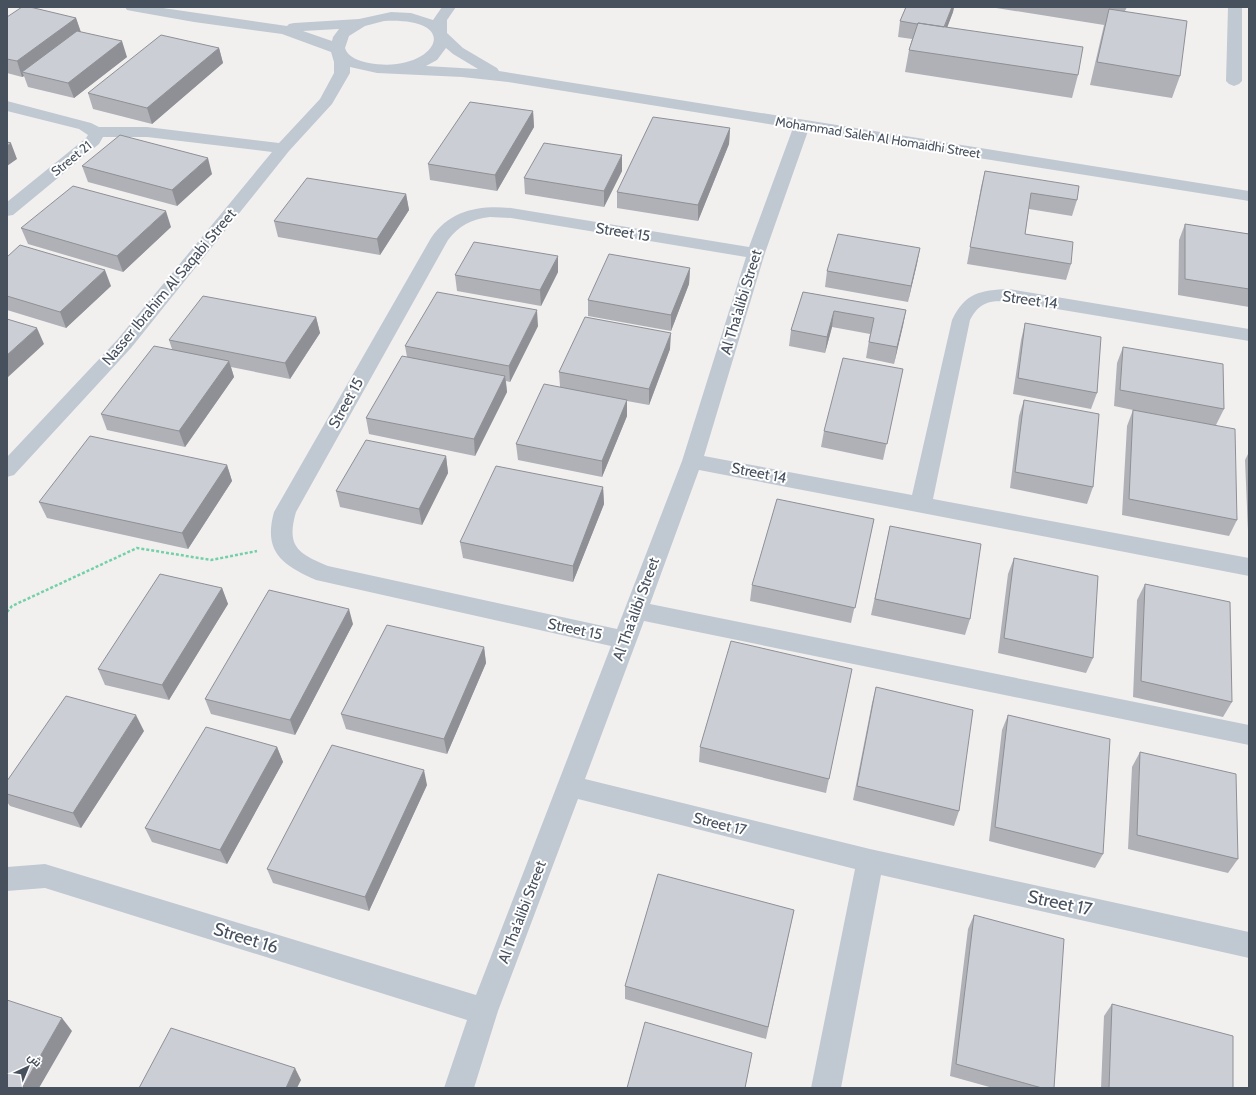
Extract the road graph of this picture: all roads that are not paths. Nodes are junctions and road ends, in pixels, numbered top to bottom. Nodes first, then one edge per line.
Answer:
1 (132, 7) edge
2 (400, 7) edge
3 (449, 7) edge
4 (1235, 7) edge
5 (384, 17) junction
6 (362, 22) junction
7 (265, 27) junction
8 (440, 33) junction
9 (339, 51) junction
10 (391, 69) junction
11 (508, 77) junction
12 (1234, 81) dead end
13 (326, 101) junction
14 (7, 106) edge
15 (802, 125) junction
16 (95, 132) junction
17 (283, 148) junction
18 (1249, 196) edge
19 (7, 211) edge
20 (756, 253) junction
21 (1249, 335) edge
22 (692, 461) junction
23 (7, 470) edge
24 (921, 504) junction
25 (1249, 567) edge
26 (636, 610) junction
27 (625, 640) junction
28 (1249, 735) edge
29 (570, 786) junction
30 (870, 862) junction
31 (7, 879) edge
32 (1249, 945) edge
33 (484, 1011) junction
34 (459, 1088) edge
35 (826, 1088) edge

1 - 7 street
2 - 5 street
3 - 8 street
4 - 12 street
5 - 6 street
5 - 8 street, Mohammad Saleh Al Homaidhi Street
6 - 7 street
6 - 9 street
7 - 9 street
8 - 10 street
8 - 11 street, Mohammad Saleh Al Homaidhi Street
9 - 10 street
9 - 13 street, Nasser Ibrahim Al Saqabi Street
10 - 11 street, Mohammad Saleh Al Homaidhi Street
10 - 13 street, Nasser Ibrahim Al Saqabi Street
11 - 15 street, Mohammad Saleh Al Homaidhi Street
13 - 17 street, Nasser Ibrahim Al Saqabi Street
14 - 16 street, Street 21
15 - 18 street, Mohammad Saleh Al Homaidhi Street
15 - 20 street, Al Tha'alibi Street
16 - 17 street
16 - 19 street, Street 21
17 - 23 street, Nasser Ibrahim Al Saqabi Street
20 - 22 street, Al Tha'alibi Street
20 - 27 street, Street 15
21 - 24 street, Street 14
22 - 24 street, Street 14
22 - 26 street, Al Tha'alibi Street
24 - 25 street, Street 14
26 - 27 street, Al Tha'alibi Street
26 - 28 street
27 - 29 street, Al Tha'alibi Street
29 - 30 street, Street 17
29 - 33 street, Al Tha'alibi Street
30 - 32 street, Street 17
30 - 35 street
31 - 33 street, Street 16
33 - 34 street, Al Tha'alibi Street

